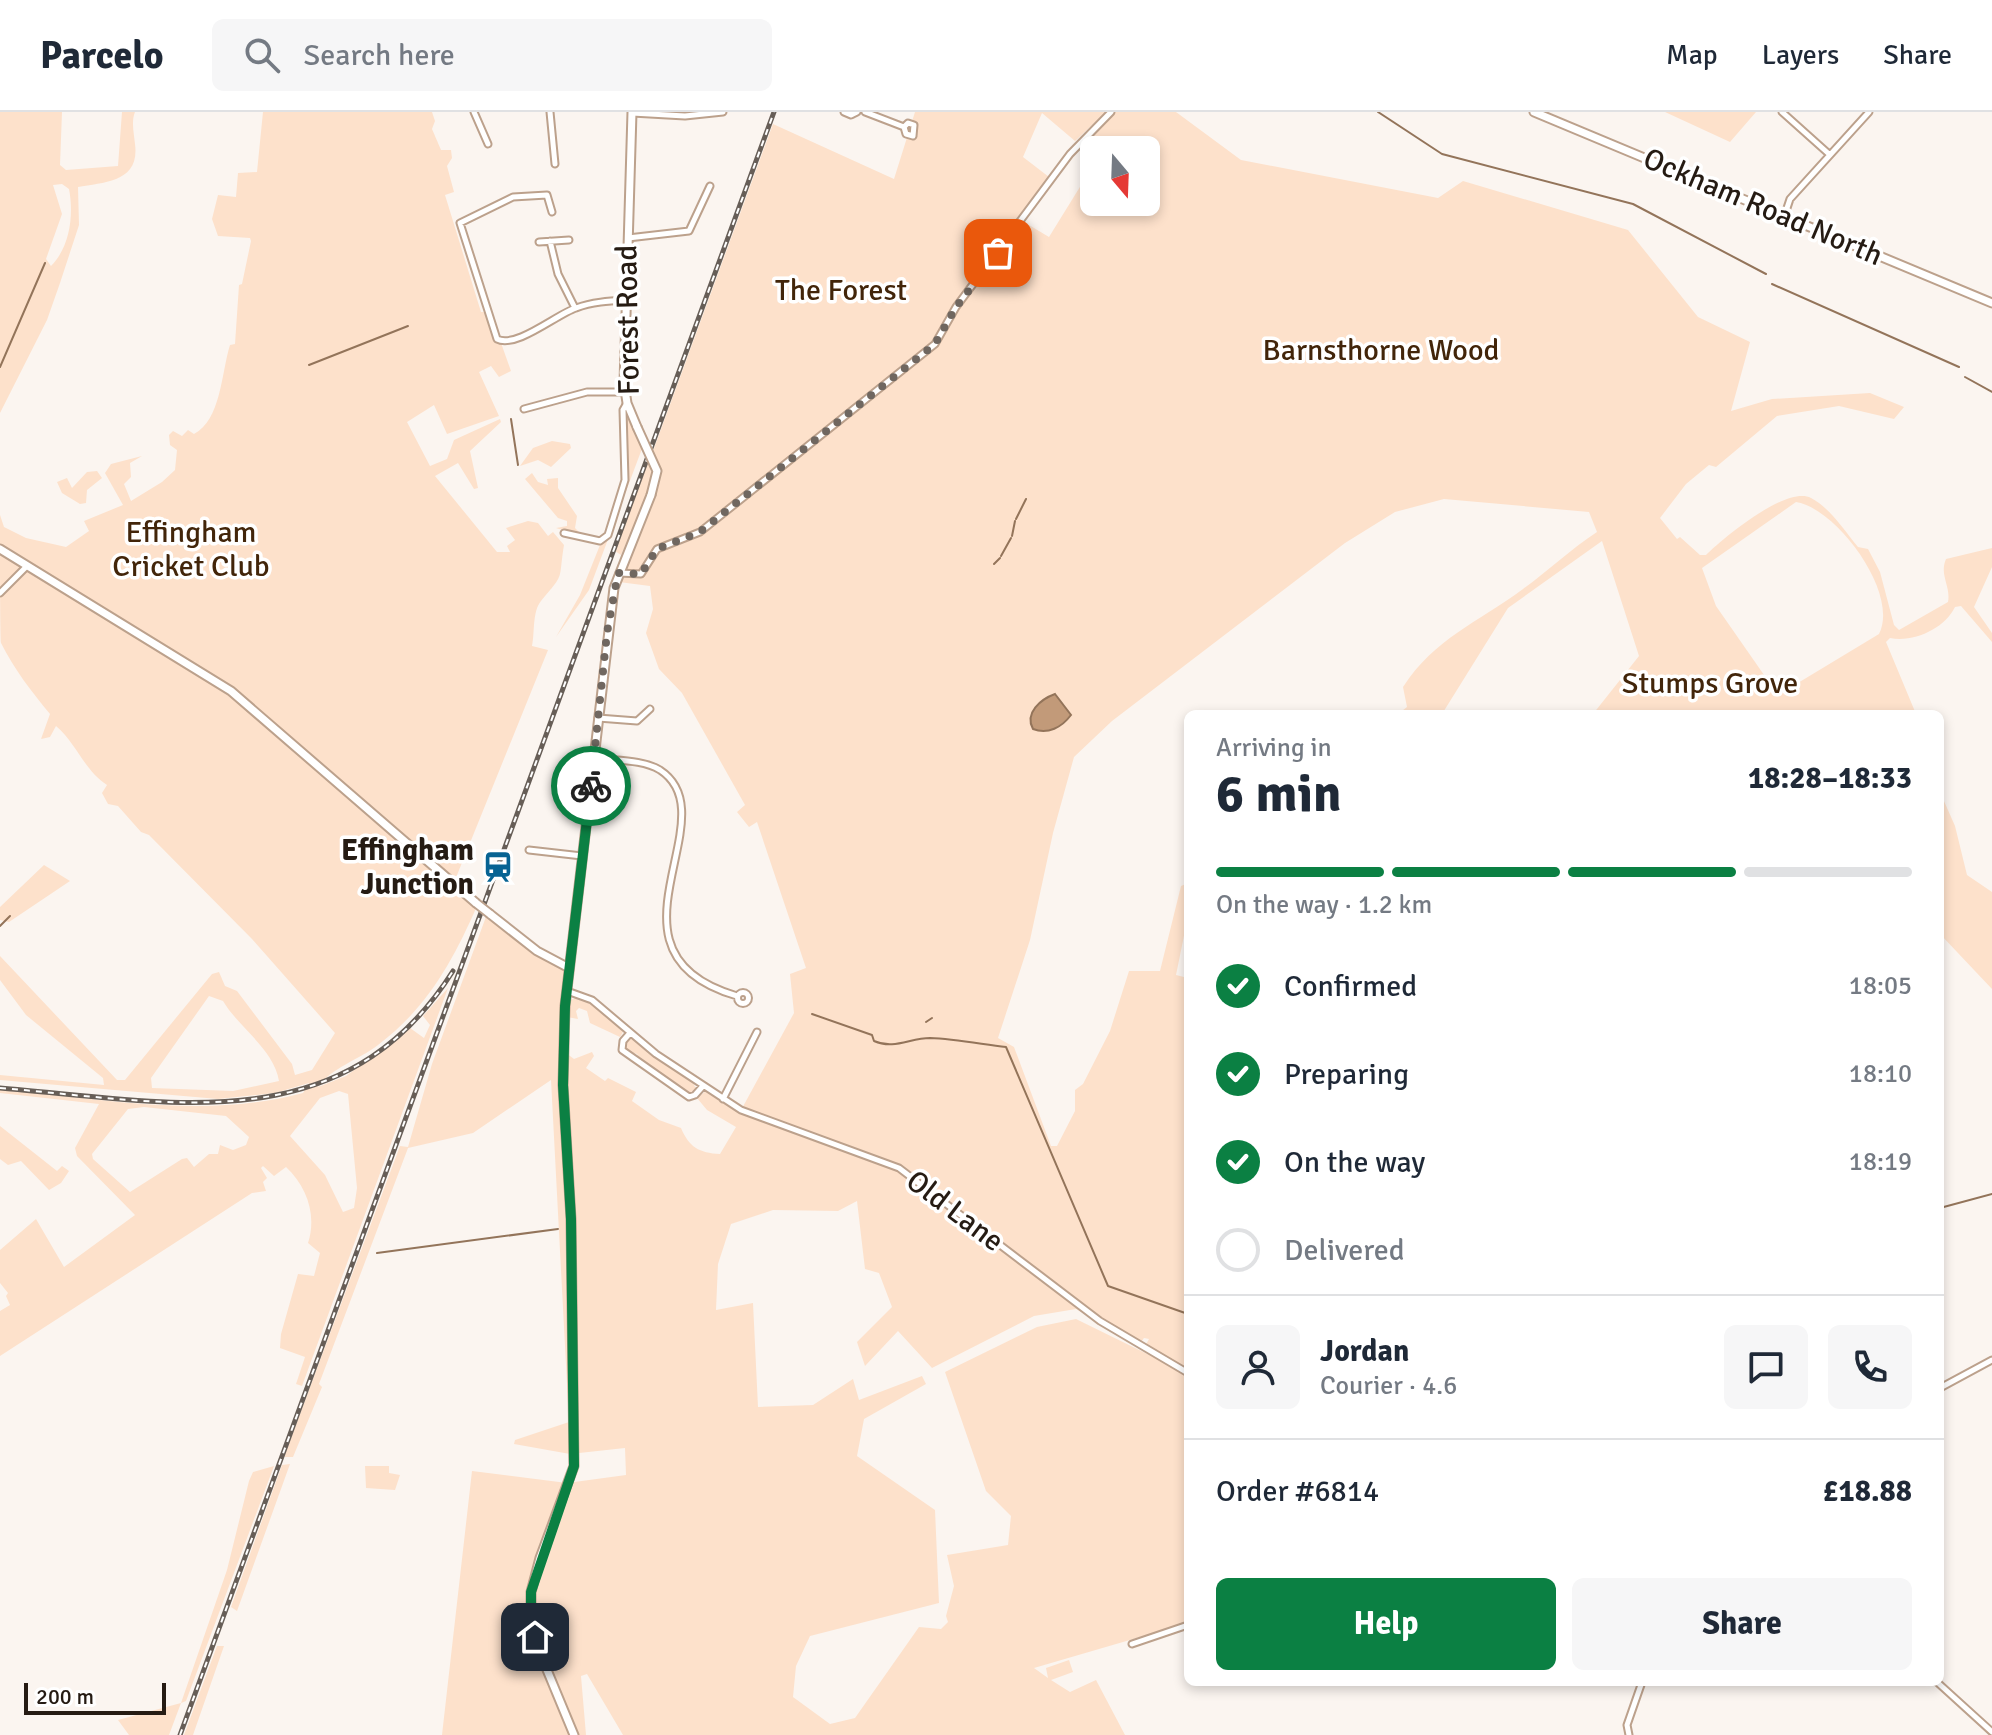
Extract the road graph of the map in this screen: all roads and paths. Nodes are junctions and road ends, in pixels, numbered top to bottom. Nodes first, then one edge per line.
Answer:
1 (474, 112) edge
2 (550, 112) edge
3 (708, 112) edge
4 (723, 112) edge
5 (844, 112) edge
6 (857, 112) edge
7 (865, 112) edge
8 (1111, 112) edge
9 (1534, 112) edge
10 (1782, 112) edge
11 (1859, 112) edge
12 (632, 113) edge
13 (1867, 115) edge
14 (904, 127) dead end
15 (488, 144) dead end
16 (1829, 154) junction
17 (555, 164) dead end
18 (710, 186) dead end
19 (552, 212) dead end
20 (1784, 217) junction
21 (627, 238) junction
22 (569, 240) dead end
23 (550, 241) junction
24 (539, 242) dead end
25 (626, 300) junction
26 (1992, 303) edge
27 (575, 308) junction
28 (624, 392) junction
29 (627, 403) junction
30 (524, 409) dead end
31 (564, 533) dead end
32 (0, 549) edge
33 (26, 567) junction
34 (618, 573) junction
35 (0, 593) edge
36 (650, 709) dead end
37 (598, 718) junction
38 (594, 758) junction
39 (529, 850) dead end
40 (582, 856) junction
41 (570, 964) junction
42 (567, 991) junction
43 (737, 996) dead end
44 (757, 1032) dead end
45 (630, 1033) junction
46 (703, 1086) junction
47 (723, 1099) junction
48 (1992, 1360) edge
49 (1184, 1371) edge
50 (1944, 1386) edge
51 (1184, 1626) edge
52 (1132, 1644) dead end
53 (1641, 1686) edge
54 (1941, 1686) edge
55 (1992, 1732) edge
56 (574, 1735) edge
57 (1629, 1735) edge

1 - 15 street
2 - 17 street
3 - 4 street
3 - 12 street
5 - 6 street
7 - 14 street
8 - 34 street
9 - 20 street, Ockham Road North
10 - 16 street
11 - 13 street
12 - 21 street, Forest Road
13 - 16 street
16 - 20 street
18 - 21 street
19 - 27 street
20 - 26 street, Ockham Road North
21 - 25 street, Forest Road
22 - 23 street
23 - 24 street
23 - 27 street
25 - 27 street
25 - 28 street, Forest Road
28 - 29 street, Forest Road
28 - 30 street
29 - 31 street
29 - 34 street, Forest Road, bridge
32 - 33 street
33 - 35 street
33 - 41 street, bridge
34 - 37 street, Forest Road
36 - 37 street
37 - 38 street, Forest Road
38 - 40 street, Forest Road
38 - 43 street
39 - 40 street
40 - 41 street, Forest Road
41 - 42 street, Forest Road
42 - 45 street, Old Lane
42 - 56 street, Forest Road
44 - 47 street
45 - 46 street, Old Lane
45 - 46 street
46 - 47 street, Old Lane
47 - 49 street, Old Lane
48 - 50 street
51 - 52 street
53 - 57 street
54 - 55 street

